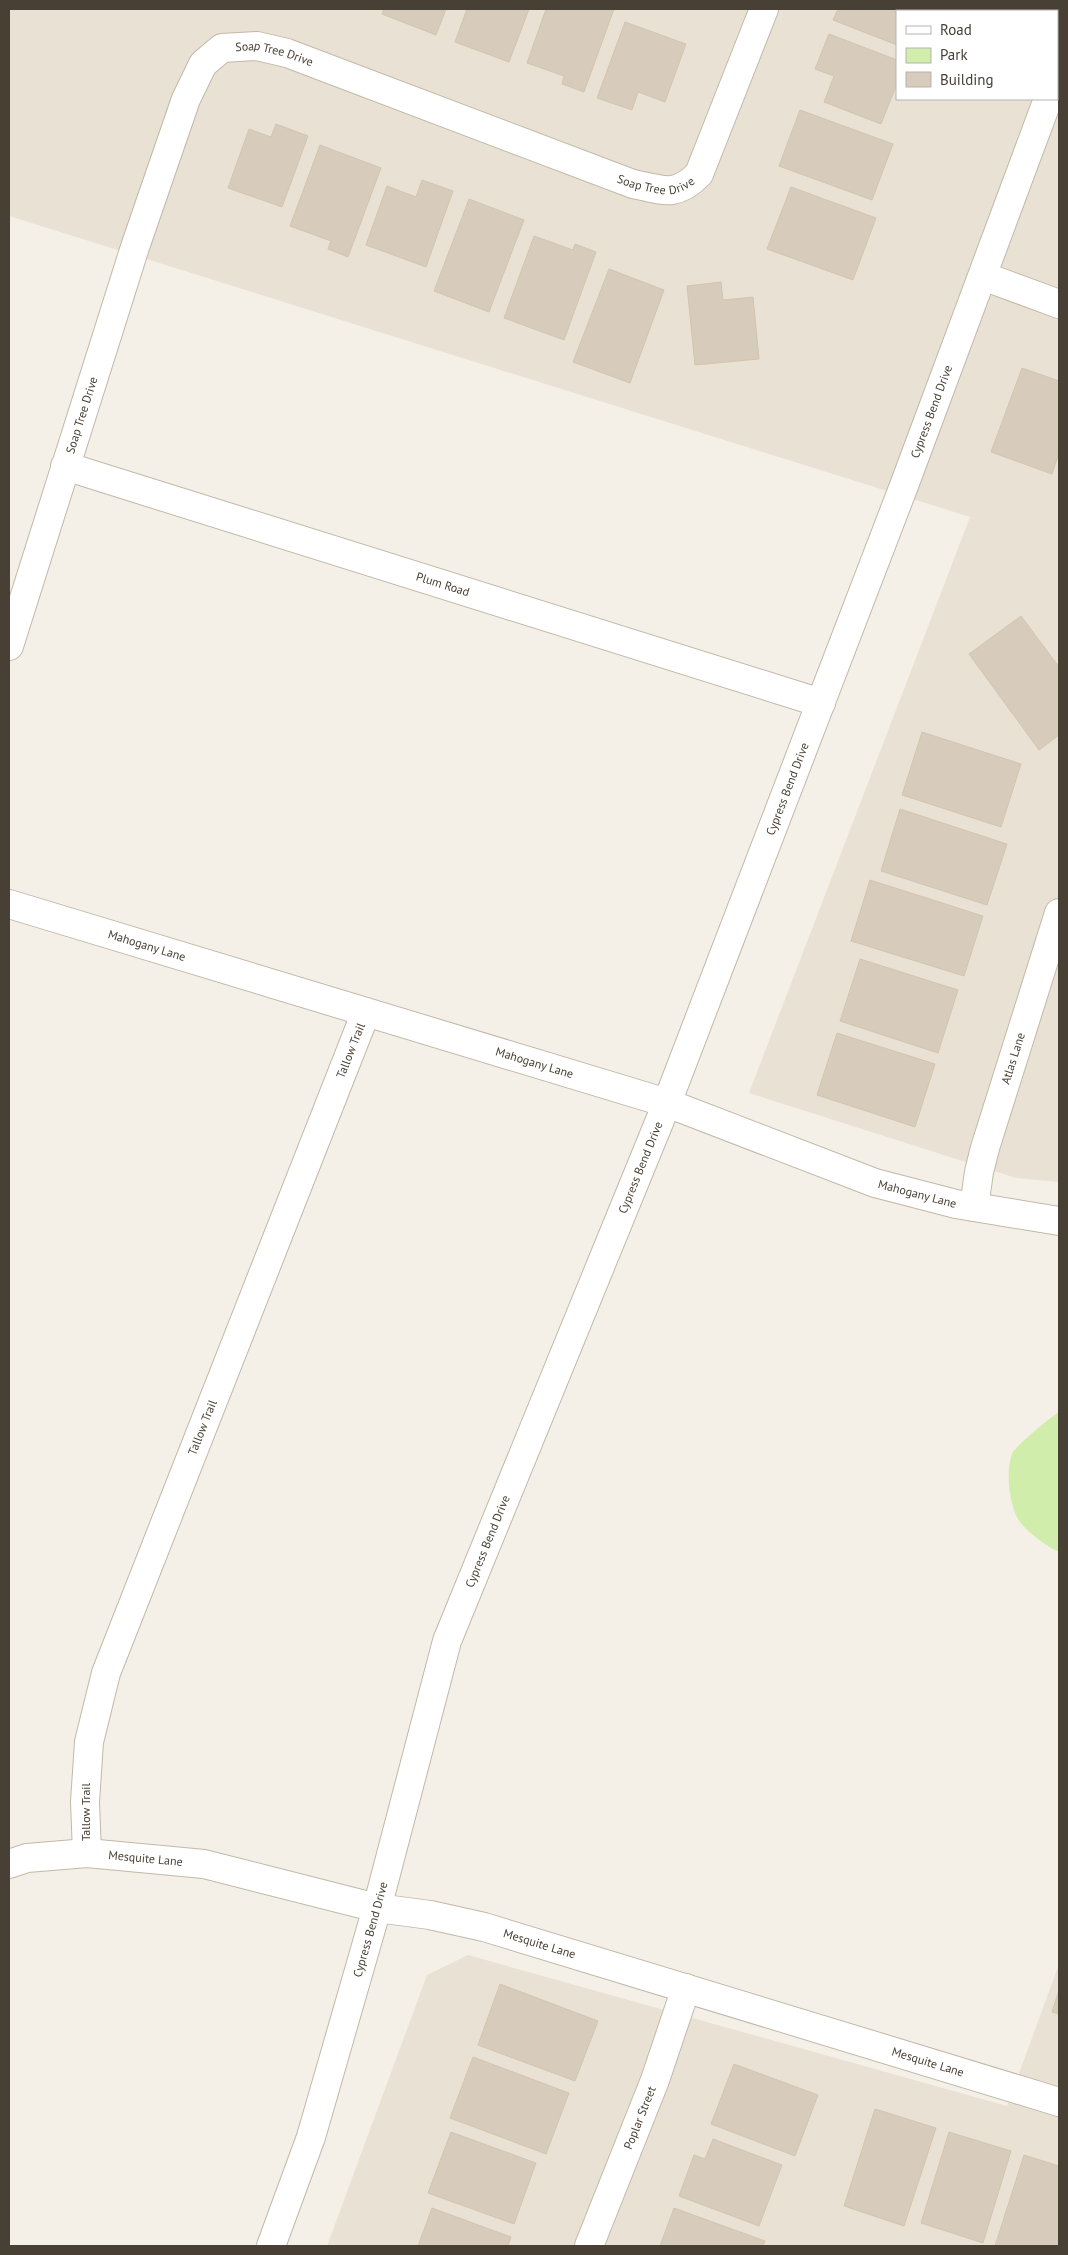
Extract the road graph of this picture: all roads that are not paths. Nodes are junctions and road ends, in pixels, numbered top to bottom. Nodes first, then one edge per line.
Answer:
1 (764, 9) edge
2 (1048, 100) edge
3 (983, 276) junction
4 (1059, 304) edge
5 (66, 466) junction
6 (9, 646) edge
7 (821, 703) junction
8 (9, 904) edge
9 (1059, 913) edge
10 (366, 1012) junction
11 (667, 1103) junction
12 (974, 1207) junction
13 (1059, 1221) edge
14 (87, 1853) junction
15 (9, 1864) edge
16 (377, 1908) junction
17 (686, 1988) junction
18 (1059, 2102) edge
19 (271, 2246) edge
20 (589, 2246) edge

1 - 5 street, Soap Tree Drive
2 - 3 street, Cypress Bend Drive
3 - 4 street
3 - 7 street, Cypress Bend Drive
5 - 6 street, Soap Tree Drive
5 - 7 street, Plum Road
7 - 11 street, Cypress Bend Drive
8 - 10 street, Mahogany Lane
9 - 12 street, Atlas Lane
10 - 11 street, Mahogany Lane
10 - 14 street, Tallow Trail
11 - 12 street, Mahogany Lane
11 - 16 street, Cypress Bend Drive
12 - 13 street, Mahogany Lane
14 - 15 street, Mesquite Lane
14 - 16 street, Mesquite Lane
16 - 17 street, Mesquite Lane
16 - 19 street, Cypress Bend Drive
17 - 18 street, Mesquite Lane
17 - 20 street, Poplar Street

